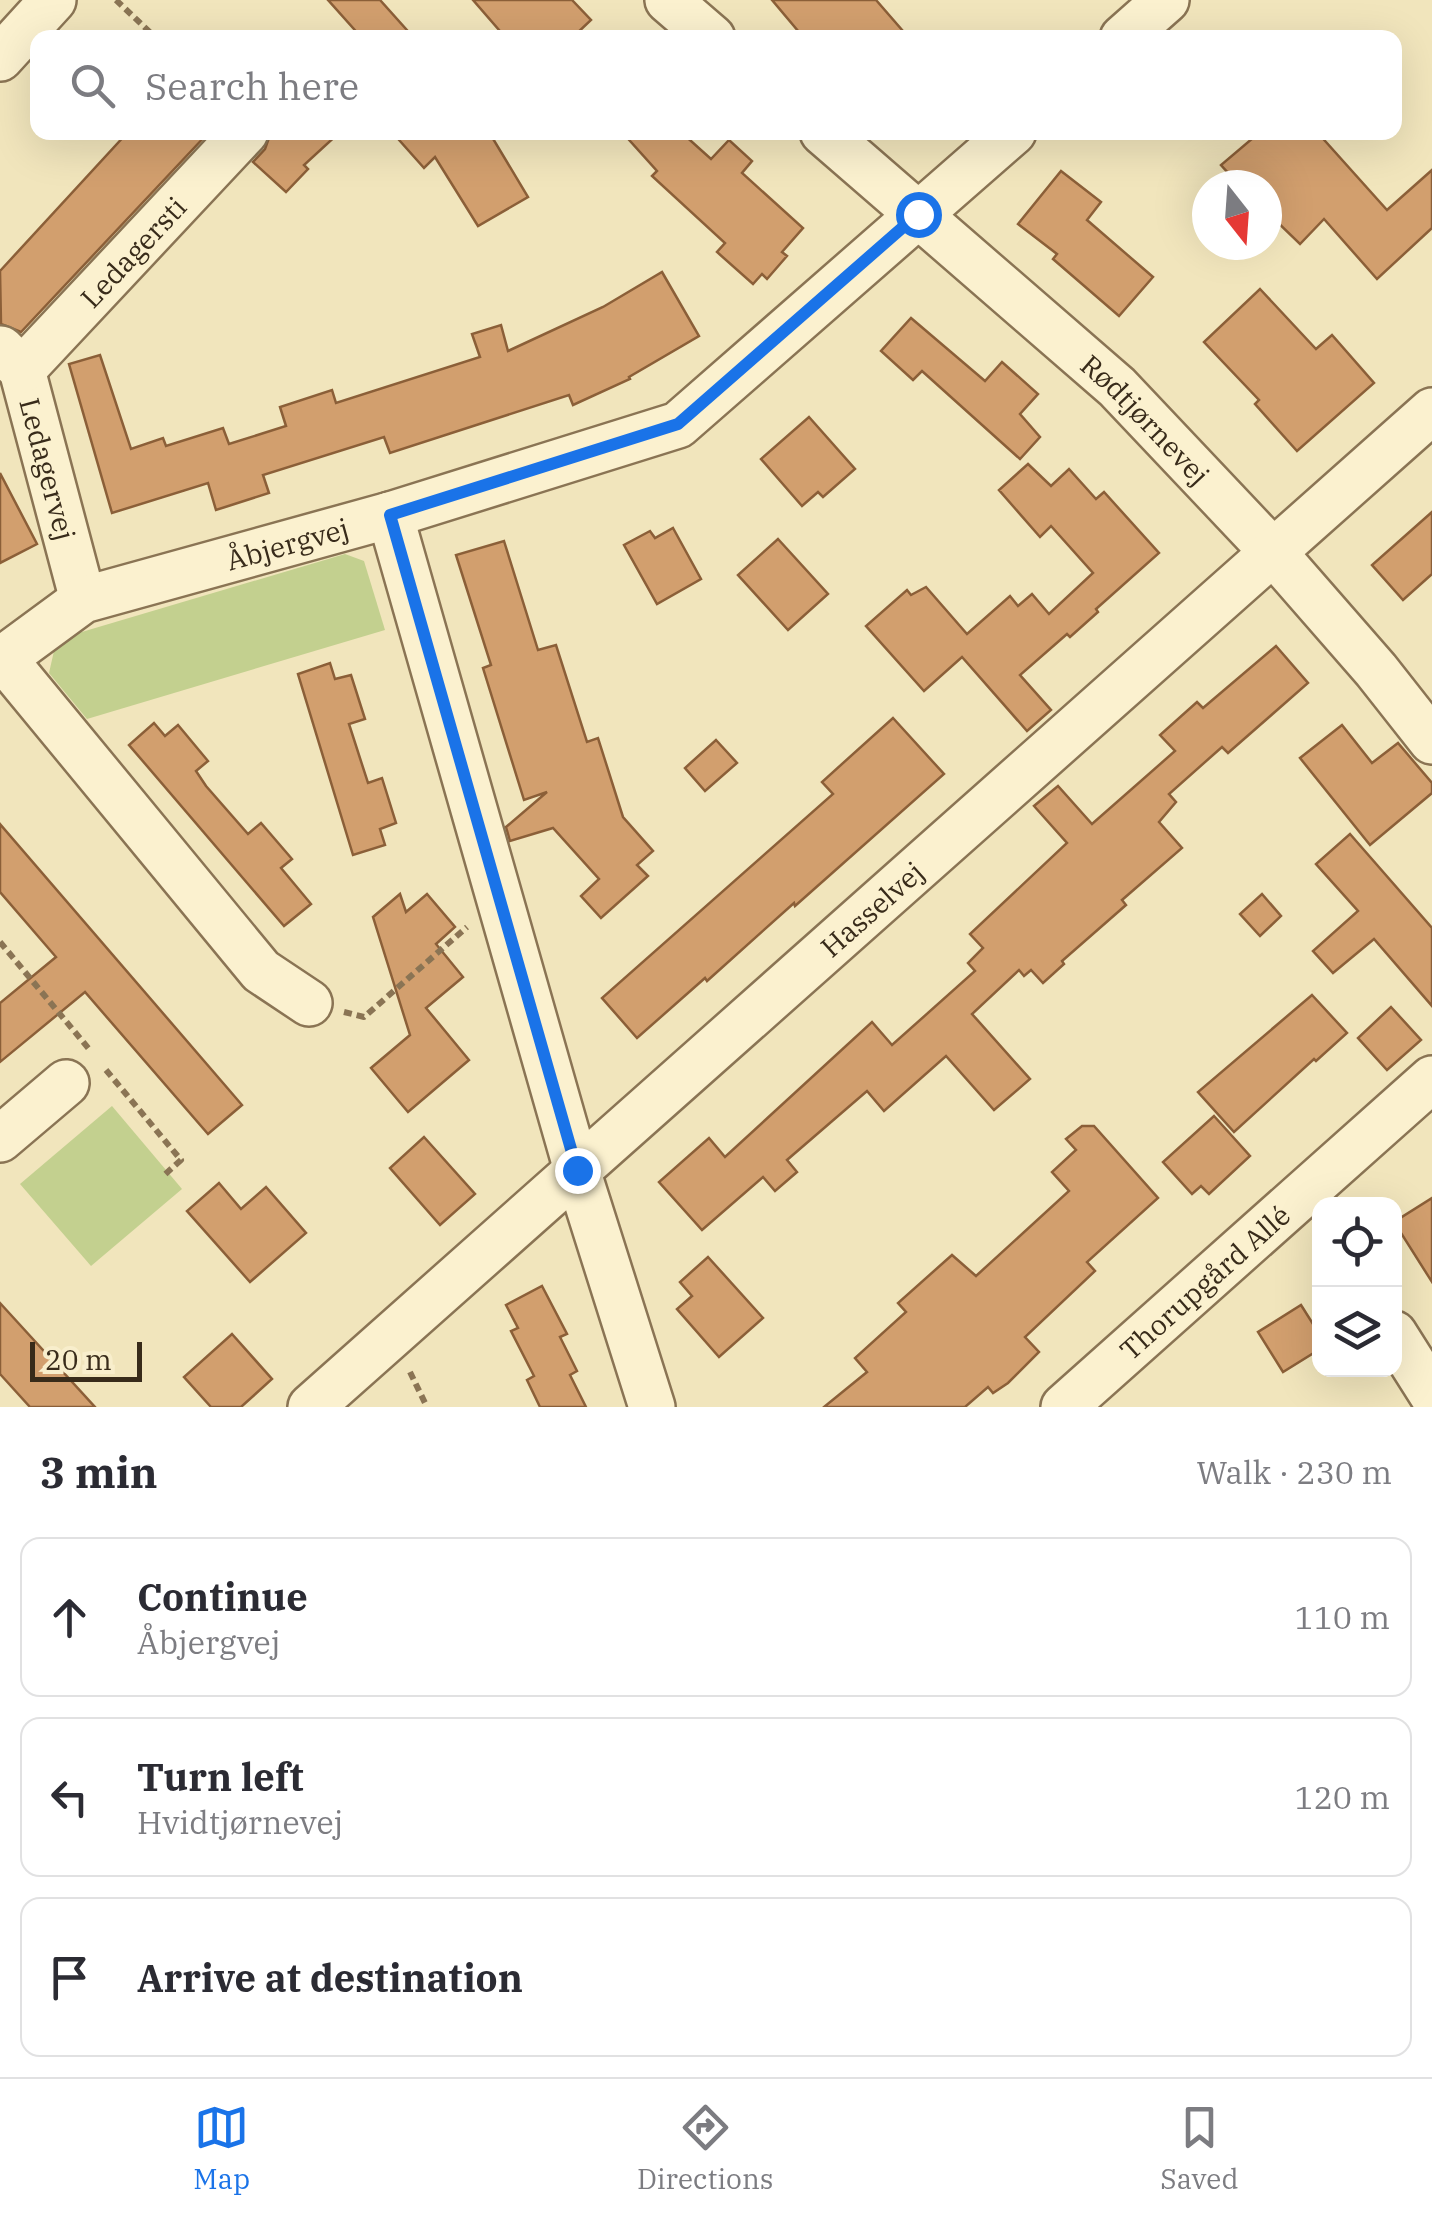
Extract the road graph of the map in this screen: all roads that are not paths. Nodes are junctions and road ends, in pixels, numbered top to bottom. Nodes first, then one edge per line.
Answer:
1 (53, 0) edge
2 (668, 0) edge
3 (1166, 0) edge
4 (703, 30) edge
5 (1132, 30) edge
6 (0, 58) edge
7 (237, 140) edge
8 (833, 140) edge
9 (1004, 140) edge
10 (918, 214) junction
11 (11, 359) edge
12 (1432, 411) edge
13 (390, 515) junction
14 (1273, 552) junction
15 (84, 600) junction
16 (2, 660) edge
17 (1432, 741) edge
18 (309, 1002) road end
19 (1432, 1079) edge
20 (66, 1083) dead end
21 (0, 1139) edge
22 (577, 1170) junction
23 (1319, 1197) edge
24 (1312, 1204) edge
25 (1402, 1347) edge
26 (1432, 1394) edge
27 (311, 1407) edge
28 (652, 1407) edge
29 (1064, 1407) edge

1 - 6 street
2 - 4 street
3 - 5 street
7 - 11 street, Ledagersti
8 - 10 street, Rødtjørnevej
9 - 10 street, Åbjergvej
10 - 13 street, Åbjergvej
10 - 14 street, Rødtjørnevej
11 - 15 street, Ledagervej
12 - 14 street, Hasselvej
13 - 15 street, Åbjergvej
13 - 22 street
14 - 17 street, Rødtjørnevej
14 - 22 street, Hasselvej
15 - 16 street, Åbjergvej
16 - 18 street, Åbjergvej
19 - 23 street, Thorupgård Allé
20 - 21 street
22 - 27 street, Hasselvej
22 - 28 street
24 - 29 street, Thorupgård Allé
25 - 26 street

